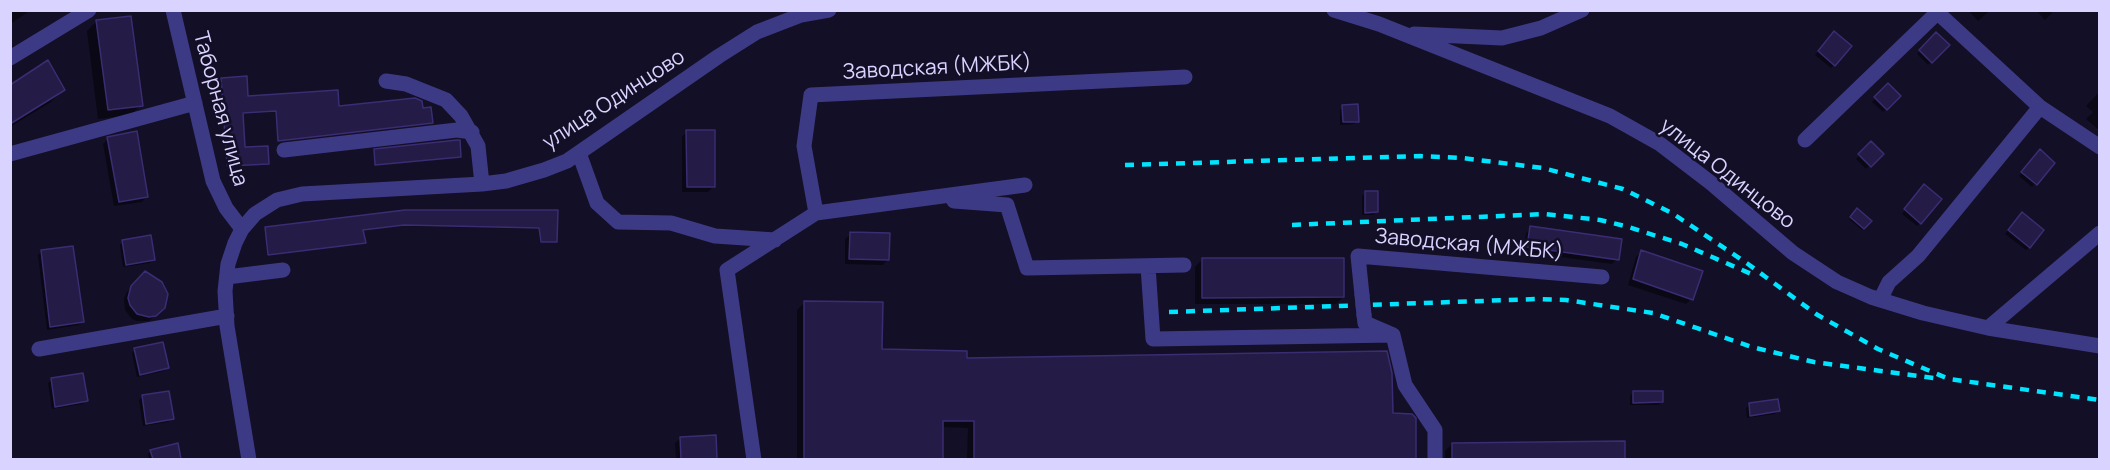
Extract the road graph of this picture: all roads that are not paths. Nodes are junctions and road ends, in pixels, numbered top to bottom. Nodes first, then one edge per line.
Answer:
1 (89, 10) edge
2 (173, 10) edge
3 (829, 10) edge
4 (1334, 10) edge
5 (1582, 10) edge
6 (1939, 12) edge
7 (1405, 34) junction
8 (10, 58) edge
9 (1185, 77) dead end
10 (386, 81) dead end
11 (195, 103) junction
12 (2040, 107) junction
13 (472, 132) junction
14 (1805, 140) dead end
15 (2100, 147) edge
16 (284, 150) dead end
17 (10, 153) edge
18 (579, 153) junction
19 (482, 184) junction
20 (1025, 184) dead end
21 (921, 199) junction
22 (816, 213) junction
23 (242, 229) junction
24 (2100, 234) edge
25 (775, 240) junction
26 (1184, 265) dead end
27 (1148, 266) junction
28 (283, 270) dead end
29 (227, 277) junction
30 (1602, 277) dead end
31 (1880, 300) junction
32 (226, 316) junction
33 (1988, 328) junction
34 (1393, 335) junction
35 (2100, 346) edge
36 (39, 349) dead end
37 (249, 459) edge
38 (754, 459) edge
39 (1435, 459) edge

1 - 8 street
2 - 11 street, Таборная улица
3 - 18 street, улица Одинцово
4 - 7 street, улица Одинцово
5 - 7 street
6 - 12 street
6 - 14 street
7 - 31 street, улица Одинцово
9 - 22 street, Заводская (МЖБК)
10 - 13 street
11 - 17 street
11 - 23 street, Таборная улица
12 - 15 street
12 - 31 street
13 - 16 street
13 - 19 street
18 - 19 street, улица Одинцово
18 - 25 street
19 - 23 street, улица Одинцово
20 - 21 street
21 - 22 street
21 - 27 street
22 - 25 street
23 - 29 street
24 - 33 street
25 - 38 street
26 - 27 street
27 - 34 street
28 - 29 street
29 - 32 street
30 - 34 street, Заводская (МЖБК), bridge
31 - 33 street, улица Одинцово
32 - 36 street
32 - 37 street
33 - 35 street, улица Одинцово
34 - 39 street

